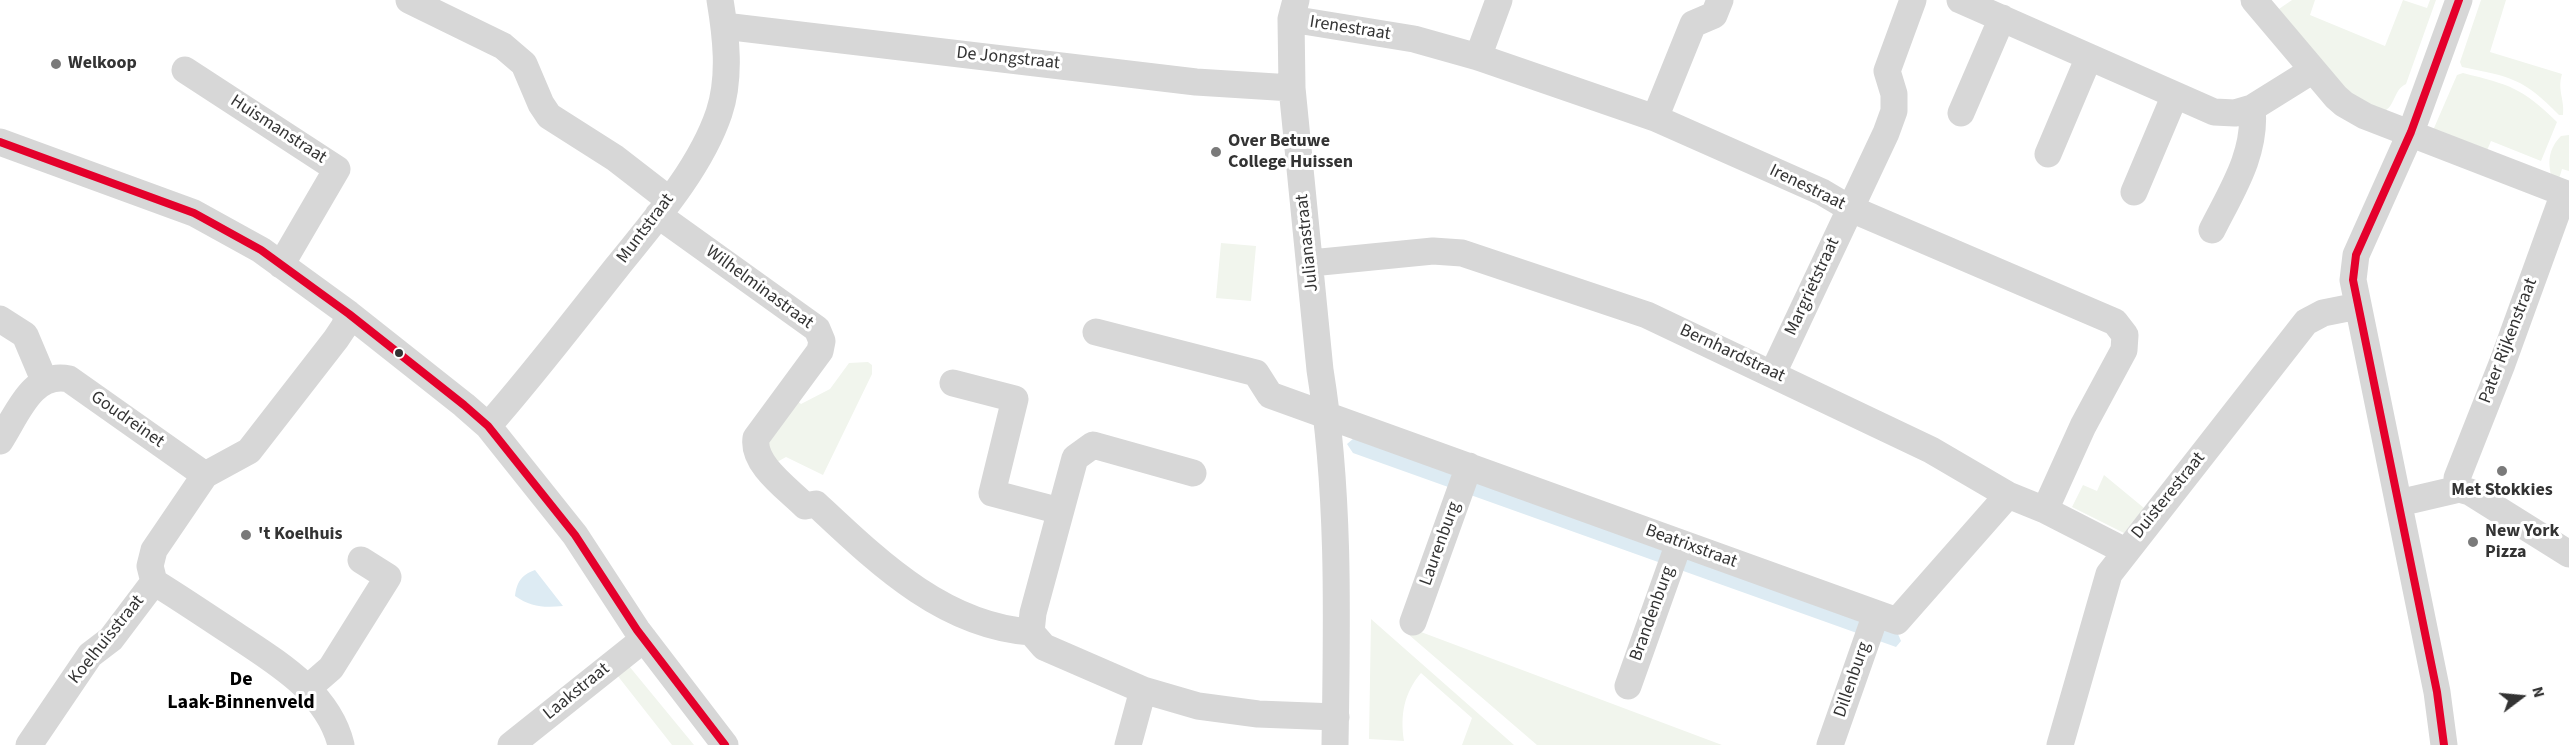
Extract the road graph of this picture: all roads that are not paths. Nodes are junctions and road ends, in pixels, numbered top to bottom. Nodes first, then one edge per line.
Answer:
1 (409, 0) edge
2 (1499, 0) edge
3 (1720, 0) edge
4 (1913, 0) edge
5 (1960, 0) edge
6 (2254, 0) edge
7 (2458, 0) edge
8 (1293, 10) edge
9 (722, 13) edge
10 (2001, 18) junction
11 (1478, 57) junction
12 (2089, 57) junction
13 (185, 70) dead end
14 (2313, 70) junction
15 (1292, 88) junction
16 (2175, 95) junction
17 (2252, 108) junction
18 (1961, 113) dead end
19 (1655, 118) junction
20 (2411, 133) junction
21 (0, 142) edge
22 (2048, 154) dead end
23 (2134, 192) dead end
24 (2566, 194) edge
25 (663, 207) junction
26 (1849, 208) junction
27 (2212, 230) dead end
28 (1311, 263) junction
29 (281, 265) junction
30 (2358, 306) junction
31 (349, 314) junction
32 (0, 319) edge
33 (1096, 332) dead end
34 (1773, 373) junction
35 (44, 380) junction
36 (953, 383) dead end
37 (1327, 414) junction
38 (488, 426) junction
39 (0, 441) edge
40 (1193, 473) dead end
41 (205, 476) junction
42 (1465, 478) junction
43 (2459, 489) junction
44 (2008, 495) junction
45 (2399, 503) junction
46 (2045, 510) junction
47 (1060, 511) junction
48 (2125, 551) junction
49 (2569, 554) edge
50 (1675, 555) junction
51 (361, 560) dead end
52 (154, 582) junction
53 (1413, 622) dead end
54 (1872, 625) junction
55 (1031, 632) junction
56 (644, 639) junction
57 (1628, 686) dead end
58 (308, 688) junction
59 (1143, 690) junction
60 (1336, 717) junction
61 (29, 745) edge
62 (341, 745) edge
63 (511, 745) edge
64 (725, 745) edge
65 (1128, 745) edge
66 (1335, 745) edge
67 (1830, 745) edge
68 (2060, 745) edge
69 (2444, 745) edge

1 - 25 street
2 - 11 street
3 - 19 street
4 - 26 street, Margrietstraat
5 - 10 street
6 - 14 street, Pater Rijkenstraat
7 - 20 street
8 - 11 street, Irenestraat
8 - 15 street, Julianastraat
9 - 15 street, De Jongstraat
9 - 25 street, Muntstraat
10 - 12 street
10 - 18 street
11 - 19 street, Irenestraat
12 - 16 street
12 - 22 street
13 - 29 street, Huismanstraat
14 - 17 street
14 - 20 street, Pater Rijkenstraat
15 - 28 street, Julianastraat
16 - 17 street
16 - 23 street
17 - 27 street
19 - 26 street, Irenestraat
20 - 24 street, Pater Rijkenstraat
20 - 30 street
21 - 29 street
24 - 43 street, Pater Rijkenstraat
25 - 38 street, Muntstraat
25 - 55 street, Wilhelminastraat
26 - 34 street, Margrietstraat
26 - 46 street, Irenestraat
28 - 34 street, Bernhardstraat
28 - 37 street, Julianastraat
29 - 31 street
30 - 45 street
30 - 48 street, Duisterestraat
31 - 38 street
31 - 41 street, Koelhuisstraat
32 - 35 street
33 - 37 street
34 - 44 street, Bernhardstraat
35 - 39 street
35 - 41 street, Goudreinet
36 - 47 street
37 - 42 street, Beatrixstraat
37 - 60 street, Julianastraat
38 - 56 street
40 - 47 street
41 - 52 street, Koelhuisstraat
42 - 50 street, Beatrixstraat
42 - 53 street, Laurenburg
43 - 45 street
43 - 49 street
44 - 46 street, Bernhardstraat
44 - 54 street, Beatrixstraat
45 - 69 street
46 - 48 street, Bernhardstraat
47 - 55 street
48 - 68 street, Duisterestraat
50 - 54 street, Beatrixstraat
50 - 57 street, Brandenburg
51 - 58 street
52 - 58 street
52 - 61 street, Koelhuisstraat
54 - 67 street, Dillenburg
55 - 59 street
56 - 63 street, Laakstraat
56 - 64 street
58 - 62 street
59 - 60 street
59 - 65 street
60 - 66 street, Julianastraat

